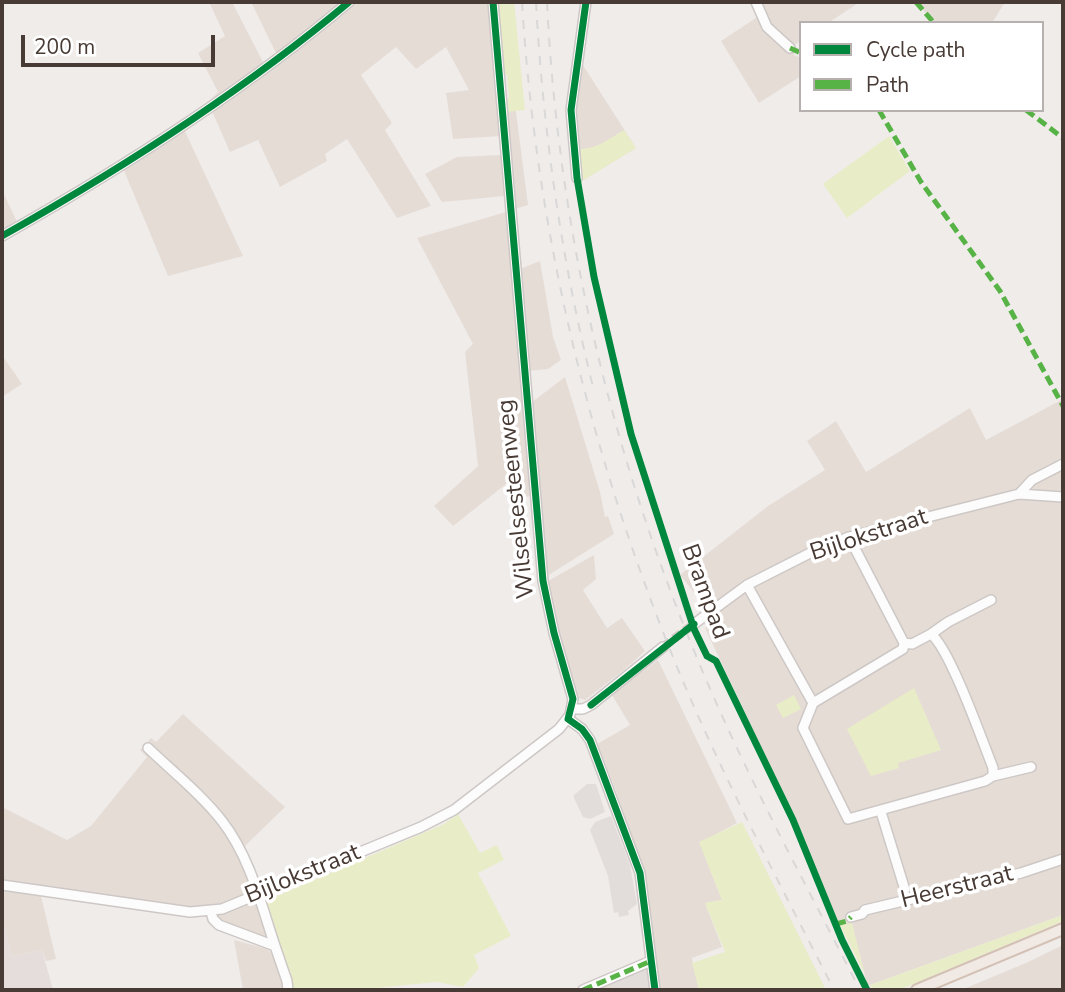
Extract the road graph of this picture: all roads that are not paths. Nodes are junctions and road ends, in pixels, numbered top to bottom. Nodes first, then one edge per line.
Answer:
1 (349, 2) edge
2 (493, 2) edge
3 (586, 2) edge
4 (756, 2) edge
5 (790, 48) dead end
6 (577, 178) dead end
7 (2, 236) edge
8 (1063, 464) edge
9 (1019, 494) junction
10 (1063, 497) edge
11 (849, 537) junction
12 (747, 585) junction
13 (991, 600) dead end
14 (694, 624) tunnel mouth
15 (931, 634) junction
16 (904, 643) junction
17 (663, 647) tunnel mouth
18 (813, 703) junction
19 (572, 709) junction
20 (568, 719) junction
21 (148, 748) dead end
22 (1031, 767) dead end
23 (993, 776) junction
24 (881, 811) junction
25 (1063, 859) edge
26 (2, 885) edge
27 (905, 890) dead end
28 (259, 894) junction
29 (211, 912) junction
30 (851, 917) dead end
31 (1063, 929) edge
32 (1063, 934) edge
33 (275, 946) junction
34 (651, 961) junction
35 (288, 990) edge
36 (583, 990) edge
37 (655, 990) edge
38 (917, 990) edge
39 (931, 990) edge

1 - 7 street
2 - 19 street, Wilselsesteenweg
3 - 6 street
4 - 5 street
8 - 9 street, Bijlokstraat
9 - 10 street, Bijlokstraat
9 - 11 street, Bijlokstraat
11 - 12 street, Bijlokstraat
11 - 16 street
12 - 14 street, Bijlokstraat
12 - 18 street
13 - 15 street
15 - 16 street
15 - 23 street
16 - 18 street
17 - 19 street
18 - 24 street
19 - 20 street
20 - 28 street, Bijlokstraat
20 - 34 street
21 - 28 street
22 - 23 street
23 - 24 street
24 - 27 street
25 - 30 street, Heerstraat
26 - 29 street, Bijlokstraat
28 - 29 street, Bijlokstraat
28 - 33 street
29 - 33 street
31 - 38 main road
32 - 39 main road
33 - 35 street
34 - 36 street
34 - 37 street

